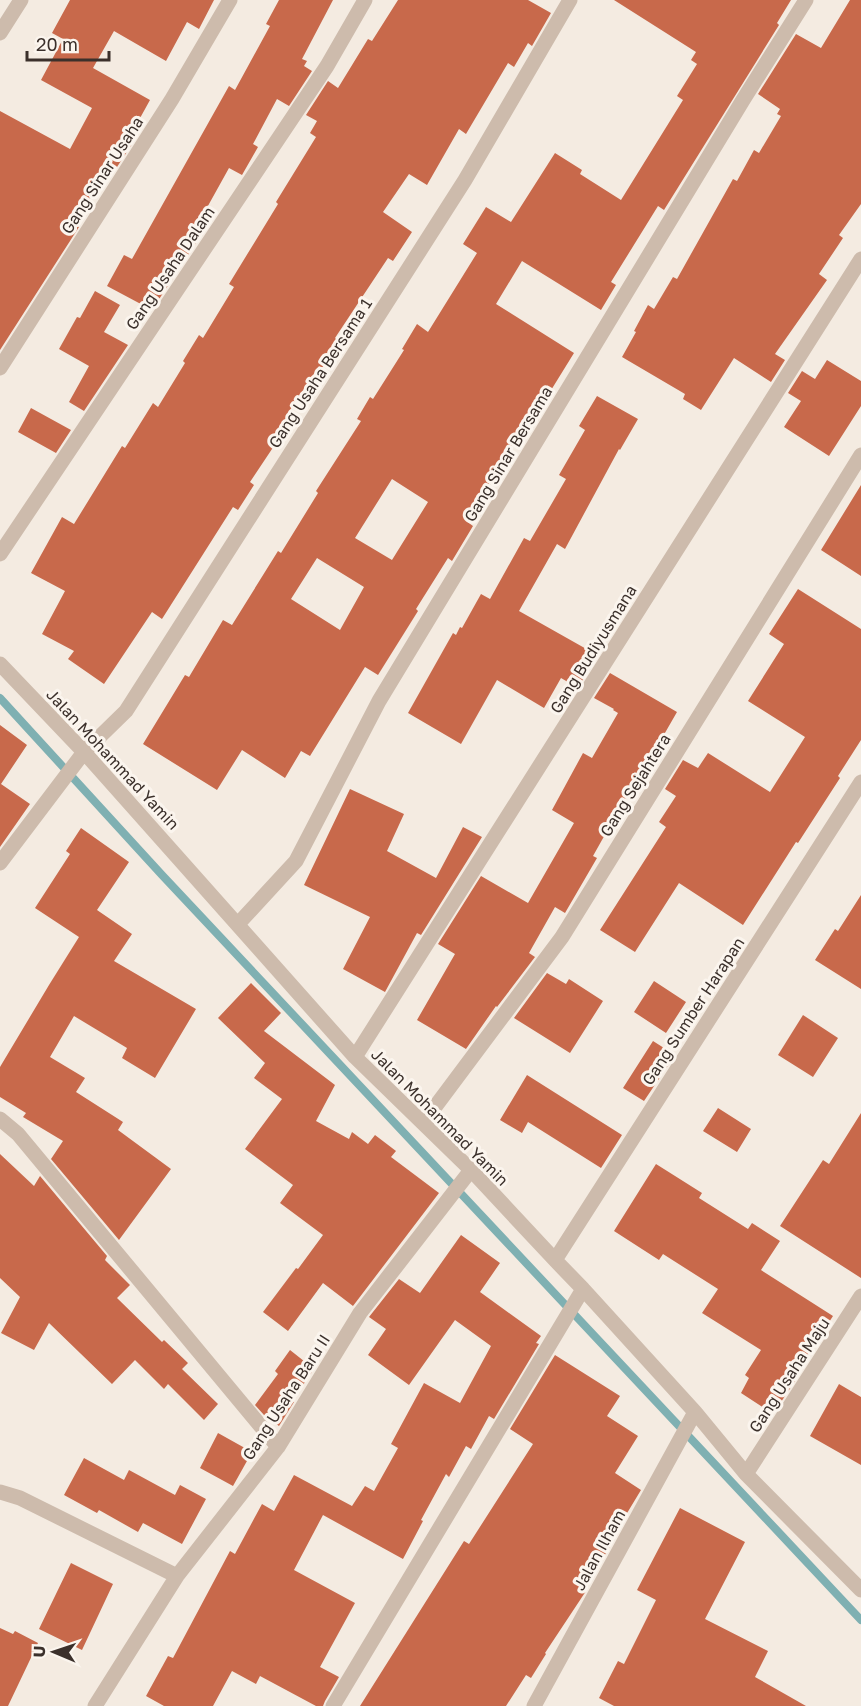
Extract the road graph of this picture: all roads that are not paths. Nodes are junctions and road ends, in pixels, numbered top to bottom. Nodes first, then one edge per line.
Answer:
1 (21, 0) edge
2 (230, 0) edge
3 (365, 0) edge
4 (570, 0) edge
5 (806, 0) edge
6 (0, 33) edge
7 (861, 259) edge
8 (0, 368) edge
9 (861, 455) edge
10 (0, 554) edge
11 (0, 664) edge
12 (84, 752) junction
13 (861, 782) edge
14 (0, 863) edge
15 (238, 924) junction
16 (355, 1058) junction
17 (0, 1119) edge
18 (423, 1124) junction
19 (471, 1170) junction
20 (555, 1260) junction
21 (583, 1288) junction
22 (861, 1296) edge
23 (695, 1412) junction
24 (278, 1447) junction
25 (746, 1473) junction
26 (0, 1492) edge
27 (177, 1576) junction
28 (861, 1590) edge
29 (94, 1706) edge
30 (333, 1706) edge
31 (534, 1706) edge

1 - 6 street
2 - 8 street, Gang Sinar Usaha
3 - 10 street, Gang Usaha Dalam
4 - 12 street, Gang Usaha Bersama 1
5 - 15 street, Gang Sinar Bersama
7 - 16 street, Gang Budiyusmana
9 - 18 street, Gang Sejahtera
11 - 12 street, Jalan Mohammad Yamin
12 - 14 street, Gang Usaha Bersama 1
12 - 15 street, Jalan Mohammad Yamin
13 - 20 street, Gang Sumber Harapan
15 - 16 street, Jalan Mohammad Yamin
16 - 18 street, Jalan Mohammad Yamin
17 - 24 street
18 - 19 street, Jalan Mohammad Yamin
19 - 20 street, Jalan Mohammad Yamin
19 - 24 street, Gang Usaha Baru II
20 - 21 street, Jalan Mohammad Yamin
21 - 23 street, Jalan Mohammad Yamin
21 - 30 street
22 - 25 street, Gang Usaha Maju
23 - 25 street, Jalan Mohammad Yamin
23 - 31 street, Jalan Ilham
24 - 27 street, Gang Usaha Baru II
25 - 28 street, Jalan Mohammad Yamin
26 - 27 street
27 - 29 street, Gang Usaha Baru II

